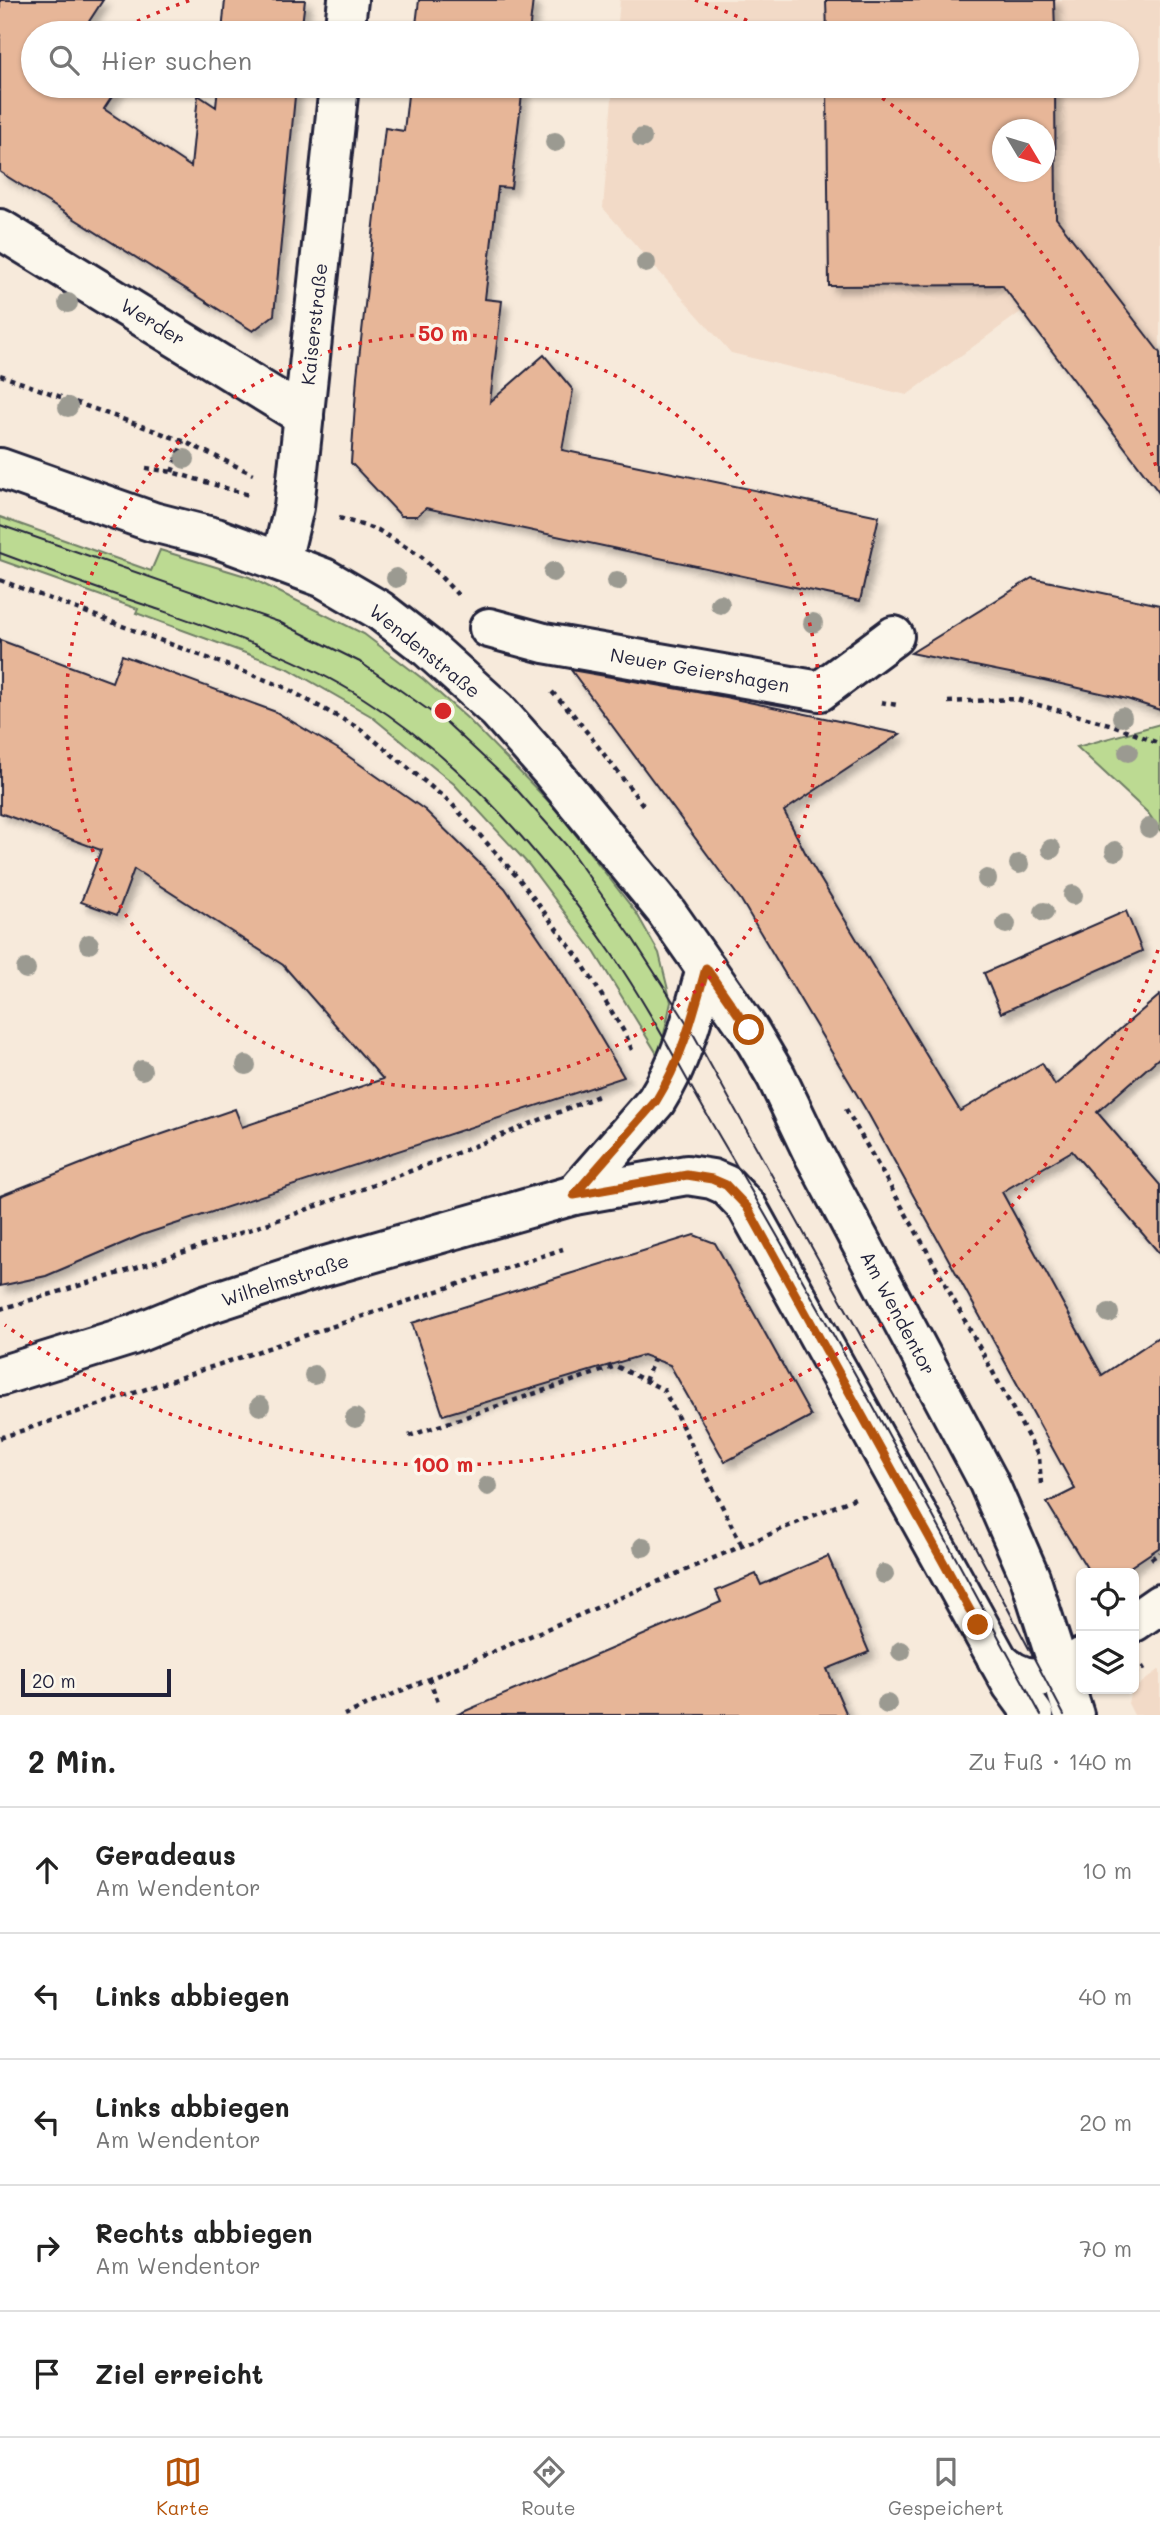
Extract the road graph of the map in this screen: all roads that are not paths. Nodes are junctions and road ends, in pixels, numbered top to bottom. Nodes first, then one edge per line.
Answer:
1 (348, 0) edge
2 (345, 21) edge
3 (338, 98) edge
4 (0, 229) edge
5 (304, 416) junction
6 (0, 468) edge
7 (281, 561) junction
8 (489, 628) road end
9 (894, 636) dead end
10 (706, 968) junction
11 (574, 1195) junction
12 (0, 1376) edge
13 (1160, 1604) edge
14 (1139, 1619) edge
15 (997, 1659) junction
16 (1071, 1665) edge
17 (1034, 1715) edge
18 (1074, 1715) edge

1 - 2 main road
3 - 5 main road, Kaiserstraße
4 - 5 main road, Werder
5 - 7 main road, Kaiserstraße
6 - 7 main road, Wendenstraße
7 - 10 main road, Wendenstraße
8 - 9 main road, Neuer Geiershagen
10 - 11 main road
10 - 16 main road, Am Wendentor
11 - 12 main road, Wilhelmstraße
11 - 15 main road
13 - 14 main road
15 - 16 main road
15 - 17 main road
16 - 18 main road, Am Wendentor

